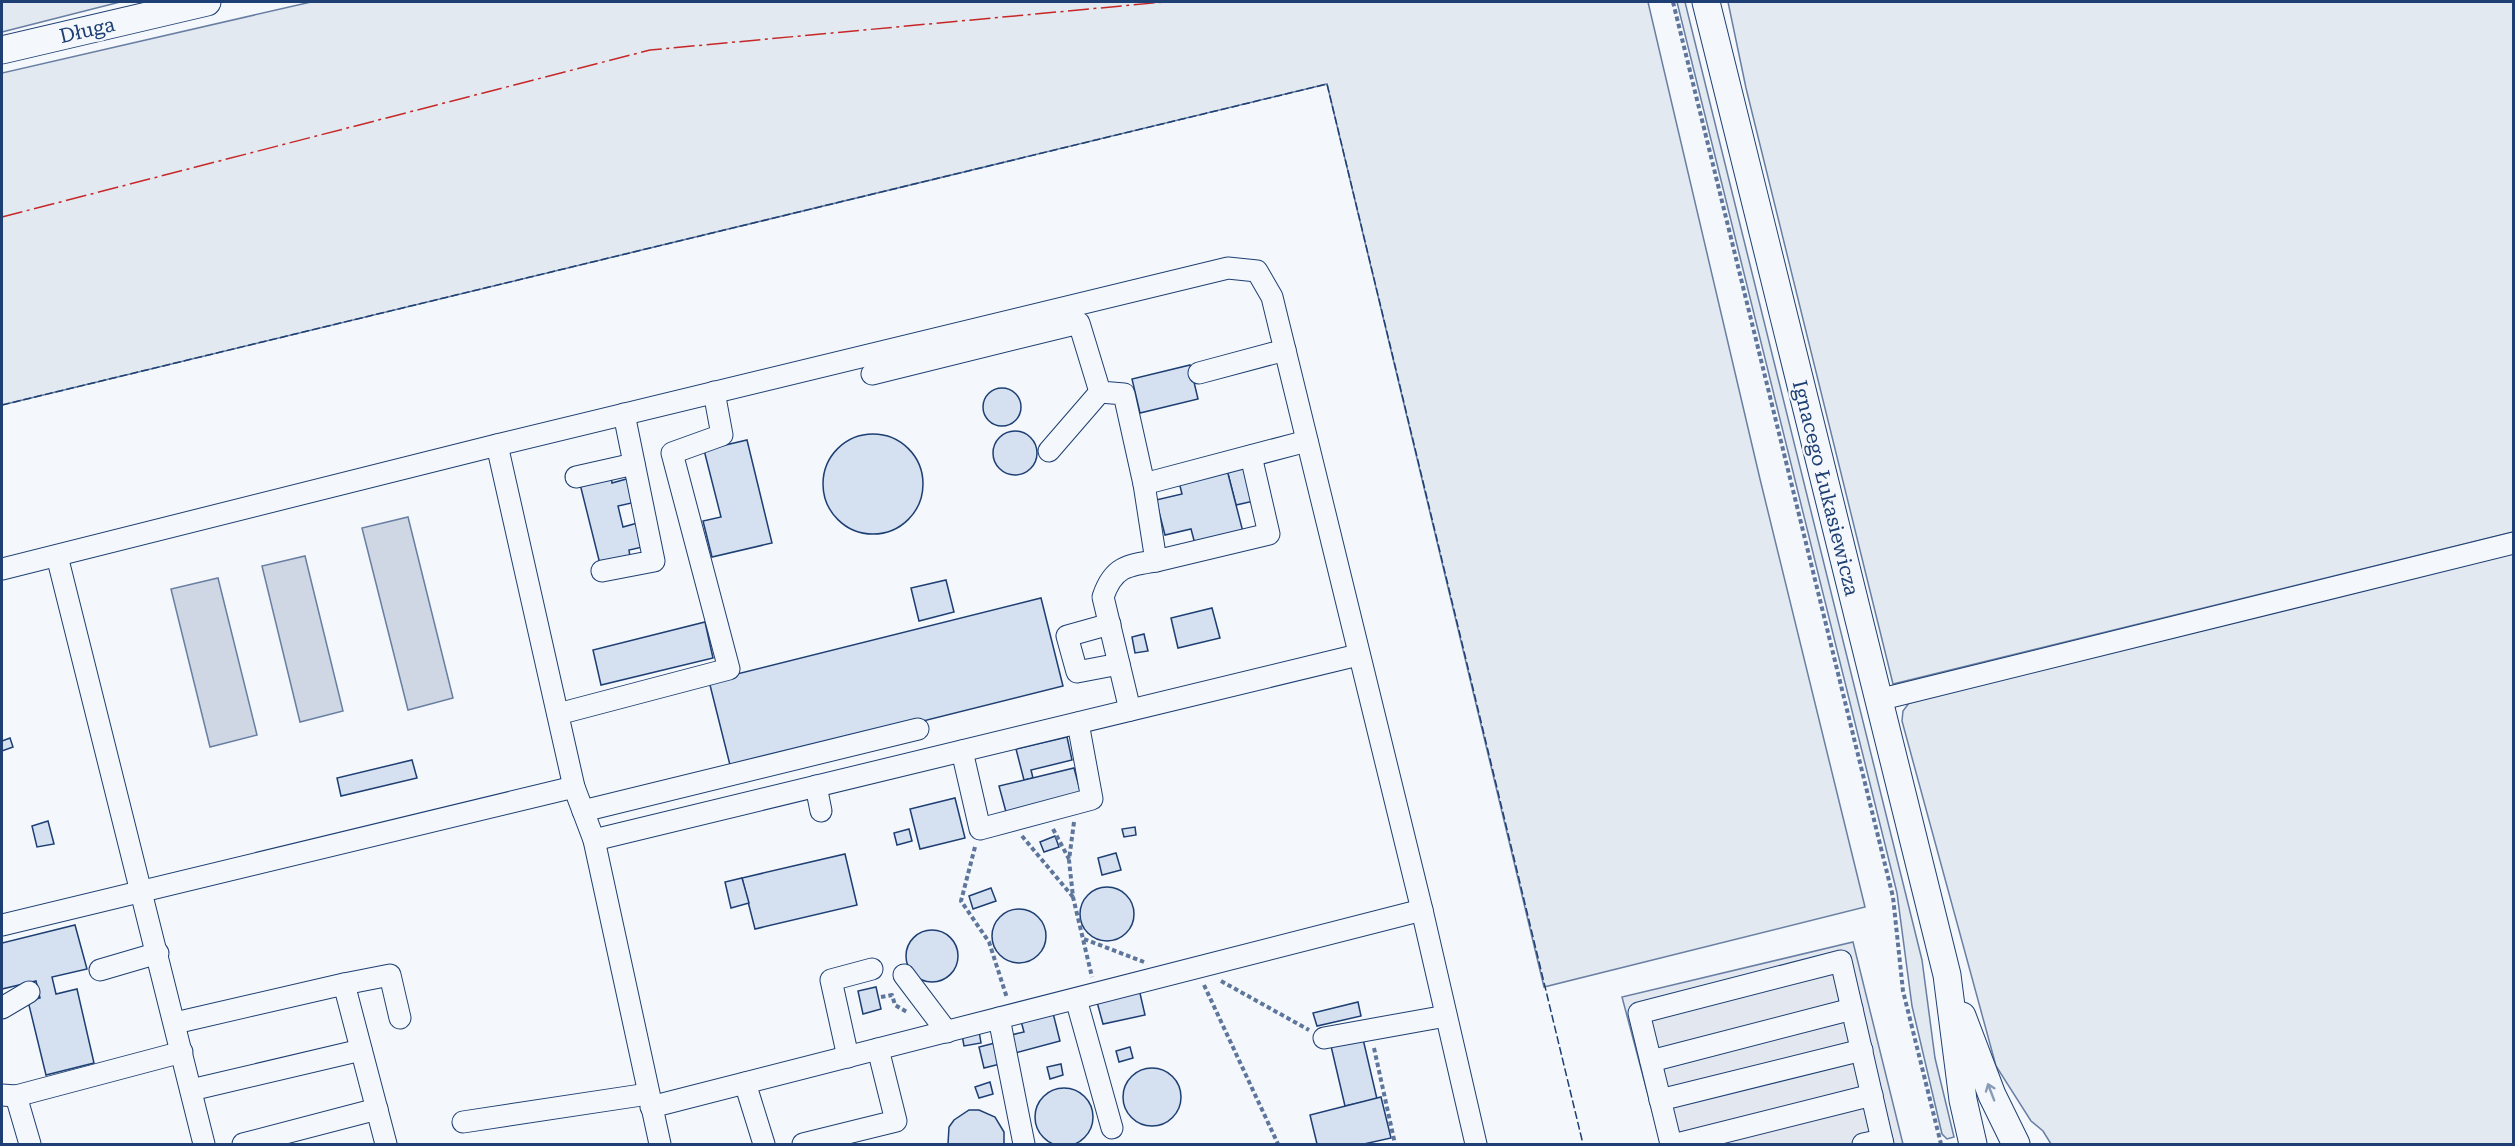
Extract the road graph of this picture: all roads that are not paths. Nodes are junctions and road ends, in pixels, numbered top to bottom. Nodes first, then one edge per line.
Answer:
1 (207, 2) edge
2 (1707, 2) edge
3 (2, 50) edge
4 (1285, 350) junction
5 (1199, 373) dead end
6 (872, 374) dead end
7 (714, 392) junction
8 (1100, 392) junction
9 (624, 414) junction
10 (1307, 441) junction
11 (497, 445) junction
12 (1049, 451) dead end
13 (1251, 456) junction
14 (634, 464) junction
15 (576, 477) dead end
16 (1144, 484) junction
17 (2514, 543) edge
18 (57, 556) junction
19 (1156, 561) junction
20 (2, 569) edge
21 (602, 571) dead end
22 (1110, 624) junction
23 (1358, 655) junction
24 (1119, 664) junction
25 (1878, 700) junction
26 (1130, 710) junction
27 (558, 714) junction
28 (1078, 723) junction
29 (918, 729) dead end
30 (962, 751) junction
31 (816, 786) junction
32 (574, 788) junction
33 (583, 811) junction
34 (821, 811) dead end
35 (594, 840) junction
36 (142, 889) junction
37 (1422, 910) junction
38 (2, 924) edge
39 (158, 953) junction
40 (100, 969) dead end
41 (872, 969) dead end
42 (904, 975) dead end
43 (1947, 975) junction
44 (345, 984) junction
45 (30, 992) dead end
46 (1086, 996) junction
47 (2, 1008) edge
48 (1852, 1009) junction
49 (1005, 1016) junction
50 (1446, 1016) junction
51 (400, 1018) dead end
52 (175, 1023) junction
53 (947, 1032) junction
54 (1324, 1038) road end
55 (878, 1049) junction
56 (361, 1050) junction
57 (1862, 1050) junction
58 (182, 1052) junction
59 (848, 1057) junction
60 (1651, 1061) junction
61 (745, 1083) junction
62 (191, 1090) junction
63 (9, 1095) edge
64 (1872, 1095) junction
65 (1660, 1100) junction
66 (650, 1101) junction
67 (377, 1109) junction
68 (464, 1122) dead end
69 (1112, 1128) dead end
70 (1876, 1143) edge
71 (30, 1144) edge
72 (201, 1144) edge
73 (243, 1144) edge
74 (386, 1144) edge
75 (660, 1144) edge
76 (764, 1144) edge
77 (803, 1144) edge
78 (1024, 1144) edge
79 (1474, 1144) edge
80 (1671, 1144) edge
81 (1677, 1144) edge
82 (1973, 1144) edge
83 (2016, 1144) edge

1 - 3 main road, Długa
2 - 25 main road, Ignacego Łukasiewicza
4 - 5 street
4 - 7 street
4 - 10 street
6 - 8 street
7 - 9 street
7 - 27 street
8 - 12 street
8 - 16 street
9 - 11 street
9 - 14 street
10 - 13 street
10 - 23 street
11 - 18 street
11 - 27 street
13 - 16 street
13 - 19 street
14 - 15 street
14 - 21 street
16 - 19 street
17 - 25 street
18 - 20 street
18 - 36 street
19 - 22 street
22 - 24 street
22 - 24 street
23 - 26 street
23 - 37 street
24 - 26 street
25 - 43 main road, Ignacego Łukasiewicza
26 - 28 street
27 - 32 street
28 - 30 street
28 - 30 street
29 - 33 street
30 - 31 street
31 - 34 street
31 - 35 street
32 - 33 street
32 - 36 street
33 - 35 street
35 - 66 street
36 - 38 street
36 - 39 street
37 - 46 street
37 - 50 street
39 - 40 street
39 - 52 street
41 - 59 street
42 - 53 street
43 - 82 main road, Ignacego Łukasiewicza
83 -> 43 main road, Ignacego Łukasiewicza
44 - 51 street
44 - 52 street
44 - 56 street
45 - 47 street
46 - 49 street
46 - 69 street
48 - 57 street
48 - 60 street
48 - 60 street
49 - 53 street
49 - 78 street
50 - 54 street
50 - 79 street
52 - 58 street
53 - 55 street
55 - 59 street
55 - 77 street
56 - 62 street
56 - 67 street
57 - 64 street
57 - 65 street
58 - 62 street
58 - 63 street
59 - 61 street
60 - 65 street
61 - 66 street
61 - 76 street
62 - 72 street
63 - 71 street
64 - 70 street
64 - 81 street
65 - 80 street
66 - 68 street
66 - 75 street
67 - 73 street
67 - 74 street

